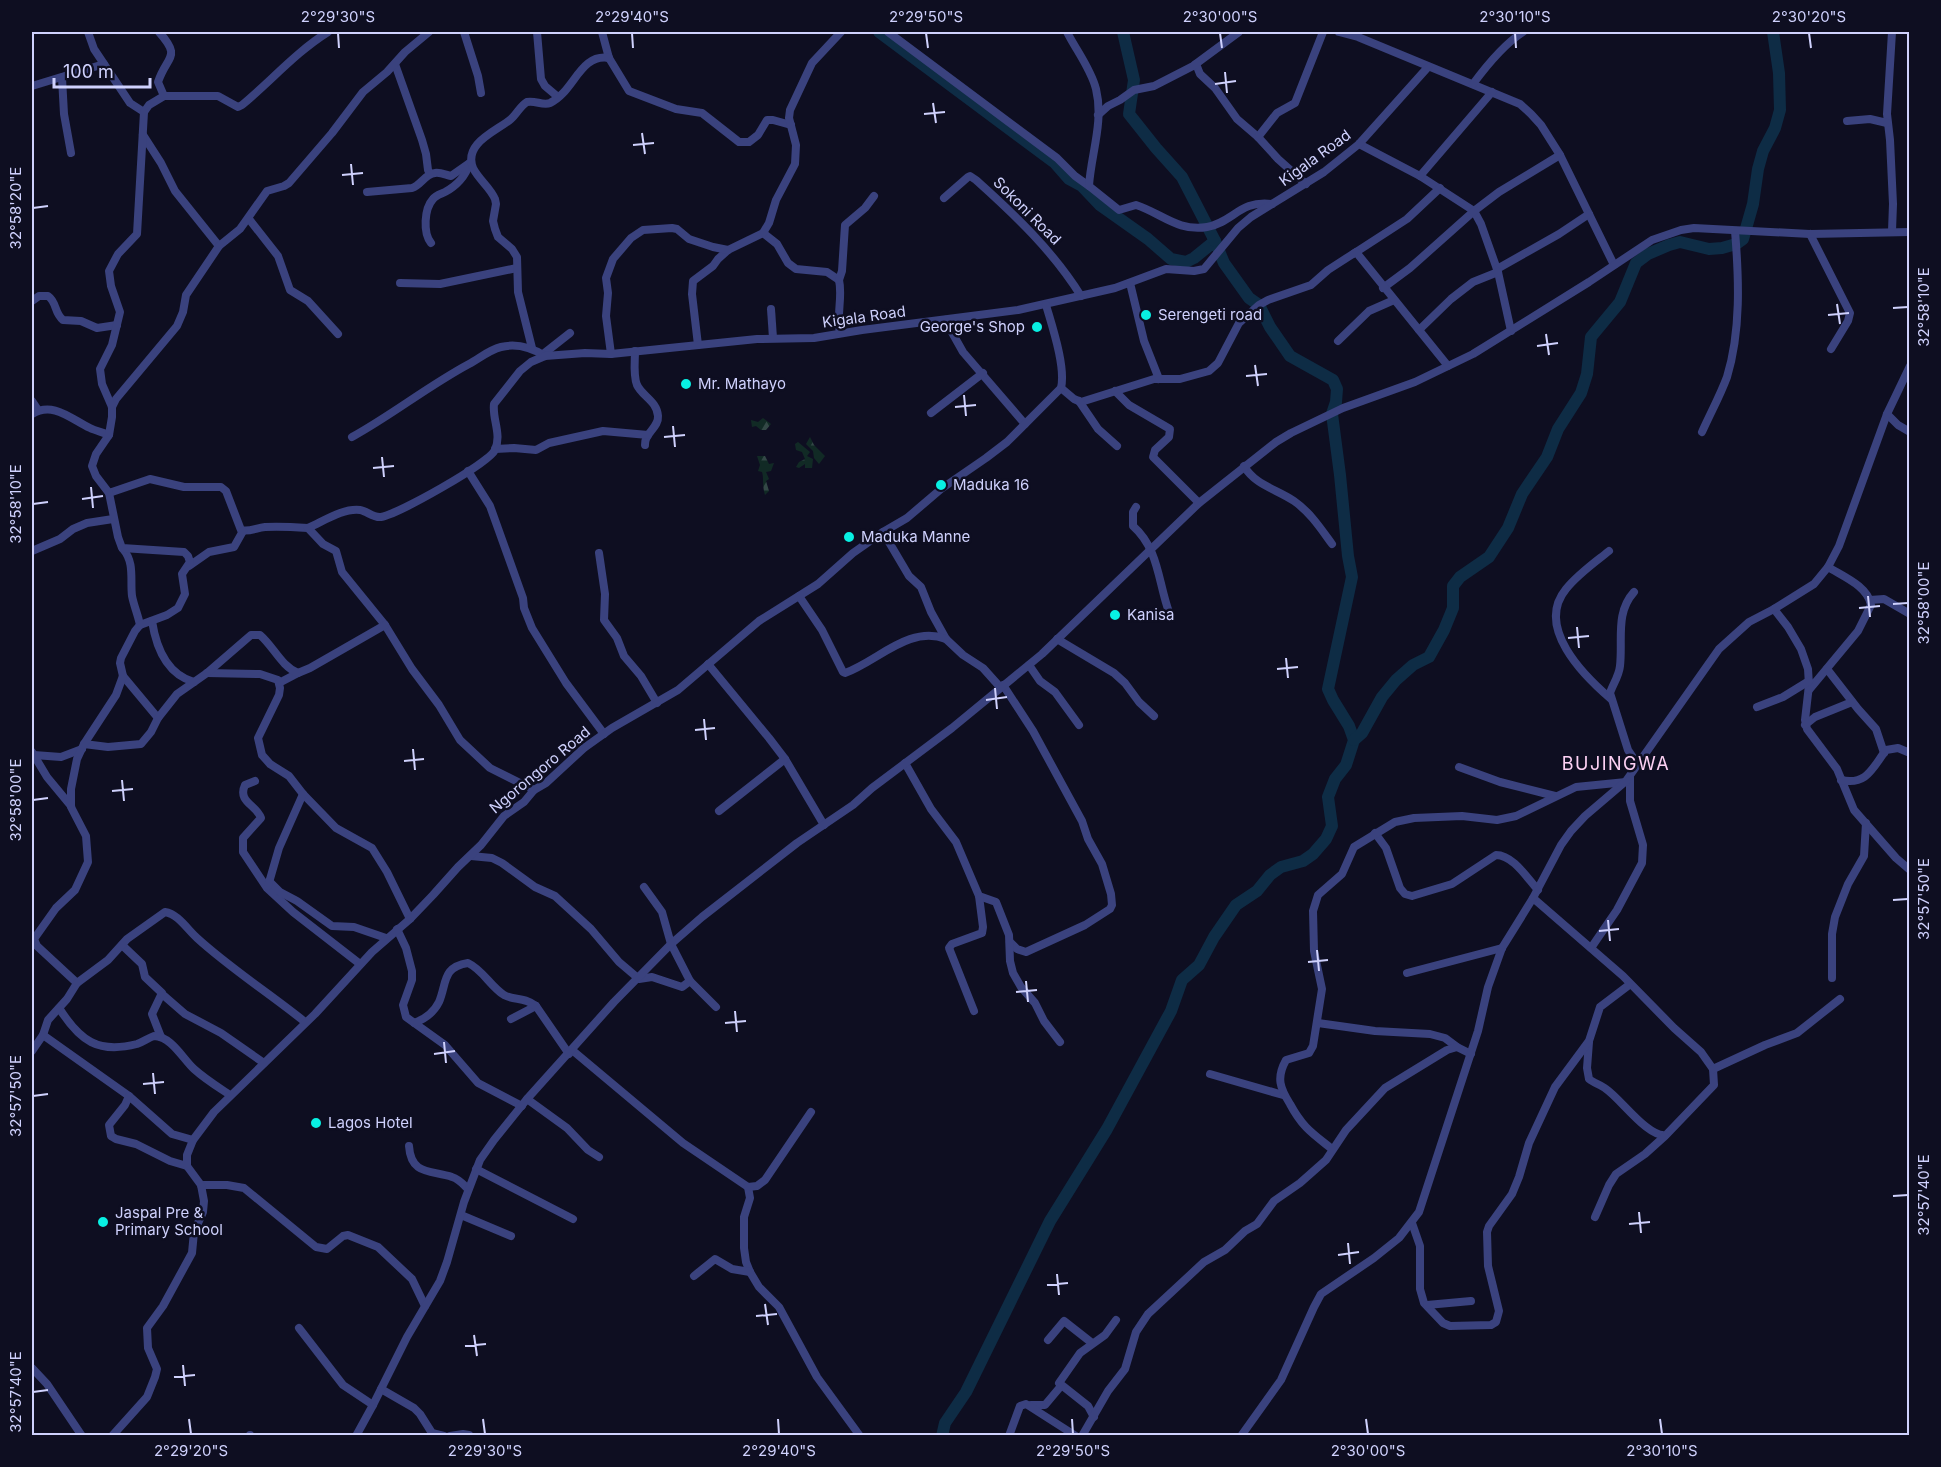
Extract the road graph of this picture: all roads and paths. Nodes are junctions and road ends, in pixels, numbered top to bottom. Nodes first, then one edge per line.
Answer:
1 (88, 32) edge
2 (159, 32) edge
3 (328, 32) edge
4 (429, 32) edge
5 (464, 32) edge
6 (537, 32) edge
7 (602, 32) edge
8 (841, 32) edge
9 (888, 32) edge
10 (1066, 32) edge
11 (1239, 32) edge
12 (1323, 32) edge
13 (1339, 32) edge
14 (1523, 32) edge
15 (1892, 32) edge
16 (1358, 34) edge
17 (609, 58) junction
18 (104, 64) junction
19 (395, 64) junction
20 (1196, 64) junction
21 (1428, 67) junction
22 (62, 78) junction
23 (1473, 84) junction
24 (32, 86) edge
25 (1492, 92) junction
26 (481, 93) dead end
27 (164, 96) junction
28 (558, 97) junction
29 (144, 112) junction
30 (1098, 115) junction
31 (1847, 121) dead end
32 (1887, 123) junction
33 (791, 125) junction
34 (143, 135) junction
35 (1258, 137) junction
36 (1359, 144) junction
37 (71, 153) dead end
38 (1560, 155) junction
39 (470, 163) junction
40 (430, 174) junction
41 (1420, 176) junction
42 (1305, 184) junction
43 (1089, 186) junction
44 (1440, 188) junction
45 (368, 192) dead end
46 (874, 196) dead end
47 (944, 198) dead end
48 (1272, 204) junction
49 (1474, 211) junction
50 (1589, 214) junction
51 (249, 219) junction
52 (1735, 231) junction
53 (1892, 231) junction
54 (1906, 232) edge
55 (763, 233) junction
56 (1810, 234) junction
57 (1910, 241) edge
58 (431, 243) dead end
59 (219, 246) junction
60 (728, 250) junction
61 (1356, 252) junction
62 (1614, 265) junction
63 (517, 268) junction
64 (1498, 270) junction
65 (839, 280) junction
66 (400, 283) dead end
67 (1130, 283) junction
68 (1383, 288) junction
69 (1081, 296) junction
70 (1394, 300) junction
71 (32, 301) edge
72 (1046, 305) junction
73 (771, 309) dead end
74 (945, 320) junction
75 (117, 325) junction
76 (1419, 330) junction
77 (1512, 331) junction
78 (570, 333) dead end
79 (840, 333) junction
80 (339, 334) dead end
81 (773, 338) junction
82 (1338, 341) dead end
83 (698, 345) junction
84 (532, 348) junction
85 (1831, 349) dead end
86 (635, 351) junction
87 (611, 354) junction
88 (544, 355) junction
89 (1448, 366) junction
90 (1910, 366) edge
91 (983, 374) junction
92 (1159, 379) junction
93 (1061, 387) junction
94 (1115, 391) junction
95 (32, 401) edge
96 (1078, 402) junction
97 (112, 407) junction
98 (35, 412) edge
99 (931, 413) dead end
100 (1887, 414) junction
101 (1025, 424) junction
102 (1702, 432) dead end
103 (1910, 432) edge
104 (109, 435) junction
105 (648, 435) junction
106 (352, 438) dead end
107 (645, 445) dead end
108 (1117, 446) dead end
109 (495, 449) junction
110 (1244, 466) junction
111 (468, 471) junction
112 (109, 494) junction
113 (1200, 503) junction
114 (1136, 507) dead end
115 (113, 519) junction
116 (308, 528) junction
117 (243, 531) junction
118 (883, 532) junction
119 (1332, 544) dead end
120 (123, 549) junction
121 (1150, 549) junction
122 (32, 551) edge
123 (1609, 551) dead end
124 (599, 553) dead end
125 (189, 566) junction
126 (1828, 567) junction
127 (1634, 592) dead end
128 (799, 596) junction
129 (1870, 600) junction
130 (1774, 609) junction
131 (1168, 612) dead end
132 (1910, 614) edge
133 (152, 621) junction
134 (140, 625) junction
135 (385, 625) junction
136 (946, 639) junction
137 (1057, 639) junction
138 (708, 664) junction
139 (1029, 665) junction
140 (1827, 669) junction
141 (207, 673) junction
142 (298, 673) junction
143 (123, 676) junction
144 (1809, 681) junction
145 (194, 682) junction
146 (279, 683) junction
147 (1001, 686) junction
148 (1808, 691) junction
149 (1611, 699) junction
150 (1852, 702) junction
151 (657, 703) junction
152 (1756, 707) dead end
153 (1154, 716) dead end
154 (158, 718) junction
155 (1079, 725) dead end
156 (1805, 725) junction
157 (604, 734) junction
158 (83, 746) junction
159 (1884, 753) junction
160 (1910, 753) edge
161 (33, 754) edge
162 (784, 759) junction
163 (905, 763) junction
164 (1638, 765) junction
165 (1459, 767) dead end
166 (1628, 779) junction
167 (1841, 780) junction
168 (255, 782) dead end
169 (534, 790) junction
170 (303, 794) junction
171 (1555, 796) junction
172 (71, 807) junction
173 (719, 811) dead end
174 (1866, 823) junction
175 (824, 825) junction
176 (1376, 833) junction
177 (471, 855) junction
178 (1910, 870) edge
179 (268, 884) junction
180 (644, 887) dead end
181 (1535, 894) junction
182 (979, 896) junction
183 (410, 918) junction
184 (397, 929) junction
185 (386, 938) junction
186 (33, 939) edge
187 (1010, 942) junction
188 (671, 944) junction
189 (122, 945) junction
190 (1502, 948) junction
191 (1591, 948) junction
192 (360, 964) junction
193 (1407, 974) dead end
194 (639, 978) junction
195 (1832, 978) dead end
196 (690, 981) junction
197 (77, 983) junction
198 (1629, 985) junction
199 (162, 994) junction
200 (1840, 999) dead end
201 (536, 1006) junction
202 (716, 1007) dead end
203 (59, 1008) junction
204 (974, 1011) dead end
205 (511, 1019) dead end
206 (305, 1022) junction
207 (414, 1023) junction
208 (1318, 1023) junction
209 (43, 1035) junction
210 (161, 1037) junction
211 (1589, 1041) junction
212 (1060, 1042) dead end
213 (1457, 1047) junction
214 (32, 1051) edge
215 (570, 1052) junction
216 (1471, 1054) junction
217 (264, 1063) junction
218 (1713, 1069) junction
219 (1209, 1074) dead end
220 (230, 1095) junction
221 (1283, 1095) junction
222 (129, 1096) junction
223 (524, 1102) junction
224 (811, 1112) dead end
225 (1665, 1136) junction
226 (193, 1140) junction
227 (409, 1146) dead end
228 (1332, 1149) junction
229 (599, 1157) dead end
230 (187, 1166) junction
231 (476, 1169) junction
232 (201, 1185) junction
233 (748, 1187) junction
234 (468, 1189) junction
235 (461, 1215) junction
236 (1595, 1217) dead end
237 (573, 1219) dead end
238 (1412, 1223) junction
239 (511, 1236) dead end
240 (750, 1272) junction
241 (694, 1276) dead end
242 (1471, 1301) dead end
243 (1427, 1305) junction
244 (425, 1306) junction
245 (1116, 1320) dead end
246 (298, 1328) dead end
247 (1048, 1340) dead end
248 (1092, 1343) junction
249 (32, 1368) edge
250 (1061, 1386) junction
251 (381, 1389) junction
252 (1029, 1404) junction
253 (373, 1406) junction
254 (1094, 1417) junction
255 (78, 1434) edge
256 (469, 1435) edge
257 (112, 1436) edge
258 (356, 1436) edge
259 (444, 1436) edge
260 (450, 1436) edge
261 (860, 1436) edge
262 (1009, 1436) edge
263 (1076, 1436) edge
264 (1082, 1436) edge
265 (1241, 1436) edge

1 - 18 street
2 - 27 street
3 - 27 street
4 - 19 street
5 - 26 street
6 - 28 street
7 - 17 street
8 - 33 street
9 - 43 street
10 - 30 street
11 - 20 street
12 - 35 street
13 - 16 street
14 - 23 street
15 - 32 street
16 - 21 street
17 - 28 street
17 - 33 street
18 - 22 street
18 - 29 street
19 - 40 street
19 - 51 street
20 - 30 street
20 - 35 street
21 - 23 street
21 - 36 street, Kigala Road
22 - 24 street
22 - 37 street
23 - 25 street
25 - 38 street
25 - 41 street
27 - 29 street
28 - 39 street
29 - 34 street
30 - 43 street
31 - 32 street
32 - 53 street
33 - 55 street
34 - 59 street
34 - 75 street
35 - 42 street
36 - 41 street
36 - 42 street, Kigala Road
38 - 49 street
38 - 50 street
39 - 40 street
39 - 58 street
39 - 63 street
40 - 45 street
41 - 44 street
42 - 48 street, Kigala Road
43 - 48 street
44 - 49 street
44 - 61 street
46 - 65 street
47 - 69 street, Sokoni Road
48 - 67 street, Kigala Road
49 - 64 street
49 - 68 street
50 - 62 street
50 - 64 street
51 - 59 street
51 - 80 street
52 - 56 street
52 - 62 street
52 - 102 street
53 - 54 street
53 - 56 street
54 - 57 street
55 - 60 street
55 - 65 street
56 - 85 street
59 - 97 street
60 - 83 street
60 - 87 street
61 - 68 street
61 - 92 street
62 - 77 street
63 - 66 street
63 - 84 street
64 - 76 street
64 - 77 street
65 - 79 street
67 - 69 street, Kigala Road
67 - 92 street
68 - 70 street
69 - 72 street, Kigala Road
70 - 76 street
70 - 82 street
71 - 75 street
72 - 74 street, Kigala Road
72 - 93 street
73 - 81 street
74 - 79 street, Kigala Road
74 - 91 street
75 - 97 street
76 - 89 street
77 - 89 street
78 - 88 street
79 - 81 street, Kigala Road
81 - 83 street, Kigala Road
83 - 86 street, Kigala Road
84 - 88 street
84 - 106 street
86 - 87 street, Kigala Road
86 - 105 street
87 - 88 street, Kigala Road
88 - 109 street, Kigala Road
89 - 110 street
90 - 100 street
91 - 99 street
91 - 101 street
92 - 94 street
93 - 96 street
93 - 101 street, Ngorongoro Road
94 - 96 street
94 - 113 street
95 - 98 street
96 - 108 street
97 - 104 street
98 - 104 street
100 - 103 street
100 - 126 street
101 - 118 street, Ngorongoro Road
104 - 112 street
105 - 107 street
105 - 109 street
109 - 111 street
110 - 113 street
110 - 119 street
111 - 116 street
111 - 157 street
112 - 115 street
112 - 117 street
113 - 121 street
114 - 121 street
115 - 120 street
115 - 122 street
116 - 117 street
116 - 135 street
117 - 125 street
118 - 128 street, Ngorongoro Road
118 - 136 street
120 - 125 street
120 - 134 street
121 - 131 street
121 - 137 street
123 - 149 street
124 - 151 street
125 - 133 street
126 - 129 street
126 - 130 street
127 - 149 street
128 - 136 street
128 - 138 street, Ngorongoro Road
129 - 132 street
129 - 140 street
130 - 144 street
130 - 164 street
133 - 134 street
133 - 145 street
134 - 143 street
135 - 142 street
135 - 169 street
136 - 147 street
137 - 139 street
137 - 153 street
138 - 151 street, Ngorongoro Road
138 - 162 street
139 - 147 street
139 - 155 street
140 - 148 street
140 - 150 street
141 - 142 street
141 - 145 street
141 - 146 street
142 - 146 street
143 - 154 street
143 - 158 street
144 - 148 street
144 - 152 street
145 - 154 street
146 - 170 street
147 - 163 street
147 - 187 street
148 - 156 street
149 - 164 street
150 - 156 street
150 - 159 street
151 - 157 street, Ngorongoro Road
154 - 158 street
156 - 167 street
157 - 169 street, Ngorongoro Road
158 - 161 street
158 - 172 street
159 - 160 street
159 - 167 street
161 - 172 street
162 - 173 street
162 - 175 street
163 - 175 street
163 - 182 street
164 - 166 street
165 - 171 street
166 - 171 street
166 - 181 street
166 - 191 street
167 - 174 street
168 - 179 street
169 - 177 street, Ngorongoro Road
170 - 179 street
170 - 183 street
171 - 176 street
172 - 186 street
174 - 178 street
174 - 195 street
175 - 188 street
176 - 181 street
176 - 208 street
177 - 183 street, Ngorongoro Road
177 - 194 street
179 - 185 street
179 - 192 street
180 - 188 street
181 - 190 street
181 - 191 street
182 - 187 street
182 - 204 street
183 - 184 street, Ngorongoro Road
184 - 185 street, Ngorongoro Road
184 - 207 street
185 - 192 street, Ngorongoro Road
186 - 197 street
187 - 212 street
188 - 194 street
188 - 196 street
189 - 197 street
189 - 199 street
189 - 206 street
190 - 193 street
190 - 216 street
191 - 198 street
192 - 206 street, Ngorongoro Road
194 - 196 street
194 - 215 street
196 - 202 street
197 - 203 street
198 - 211 street
198 - 218 street
199 - 210 street
199 - 217 street
200 - 218 street
201 - 205 street
201 - 207 street
201 - 215 street
203 - 209 street
203 - 210 street
206 - 217 street, Ngorongoro Road
207 - 223 street
208 - 213 street
208 - 221 street
209 - 214 street
209 - 222 street
210 - 220 street
211 - 225 street
211 - 243 street
213 - 216 street
213 - 228 street
215 - 223 street
215 - 233 street
216 - 238 street
217 - 220 street, Ngorongoro Road
218 - 225 street
219 - 221 street
220 - 226 street, Ngorongoro Road
221 - 228 street
222 - 226 street
222 - 230 street
223 - 229 street
223 - 231 street
224 - 233 street
225 - 236 street
226 - 230 street, Ngorongoro Road
227 - 234 street
228 - 254 street
230 - 232 street
231 - 234 street
231 - 237 street
232 - 244 street
232 - 257 street
233 - 240 street
234 - 235 street
235 - 239 street
235 - 244 street
238 - 243 street
238 - 265 street
240 - 241 street
240 - 261 street
242 - 243 street
244 - 251 street
245 - 248 street
246 - 253 street
247 - 248 street
248 - 250 street
249 - 255 street
250 - 252 street
250 - 254 street
251 - 253 street
251 - 259 street
252 - 262 street
252 - 263 street
253 - 258 street
254 - 264 street
256 - 260 street

